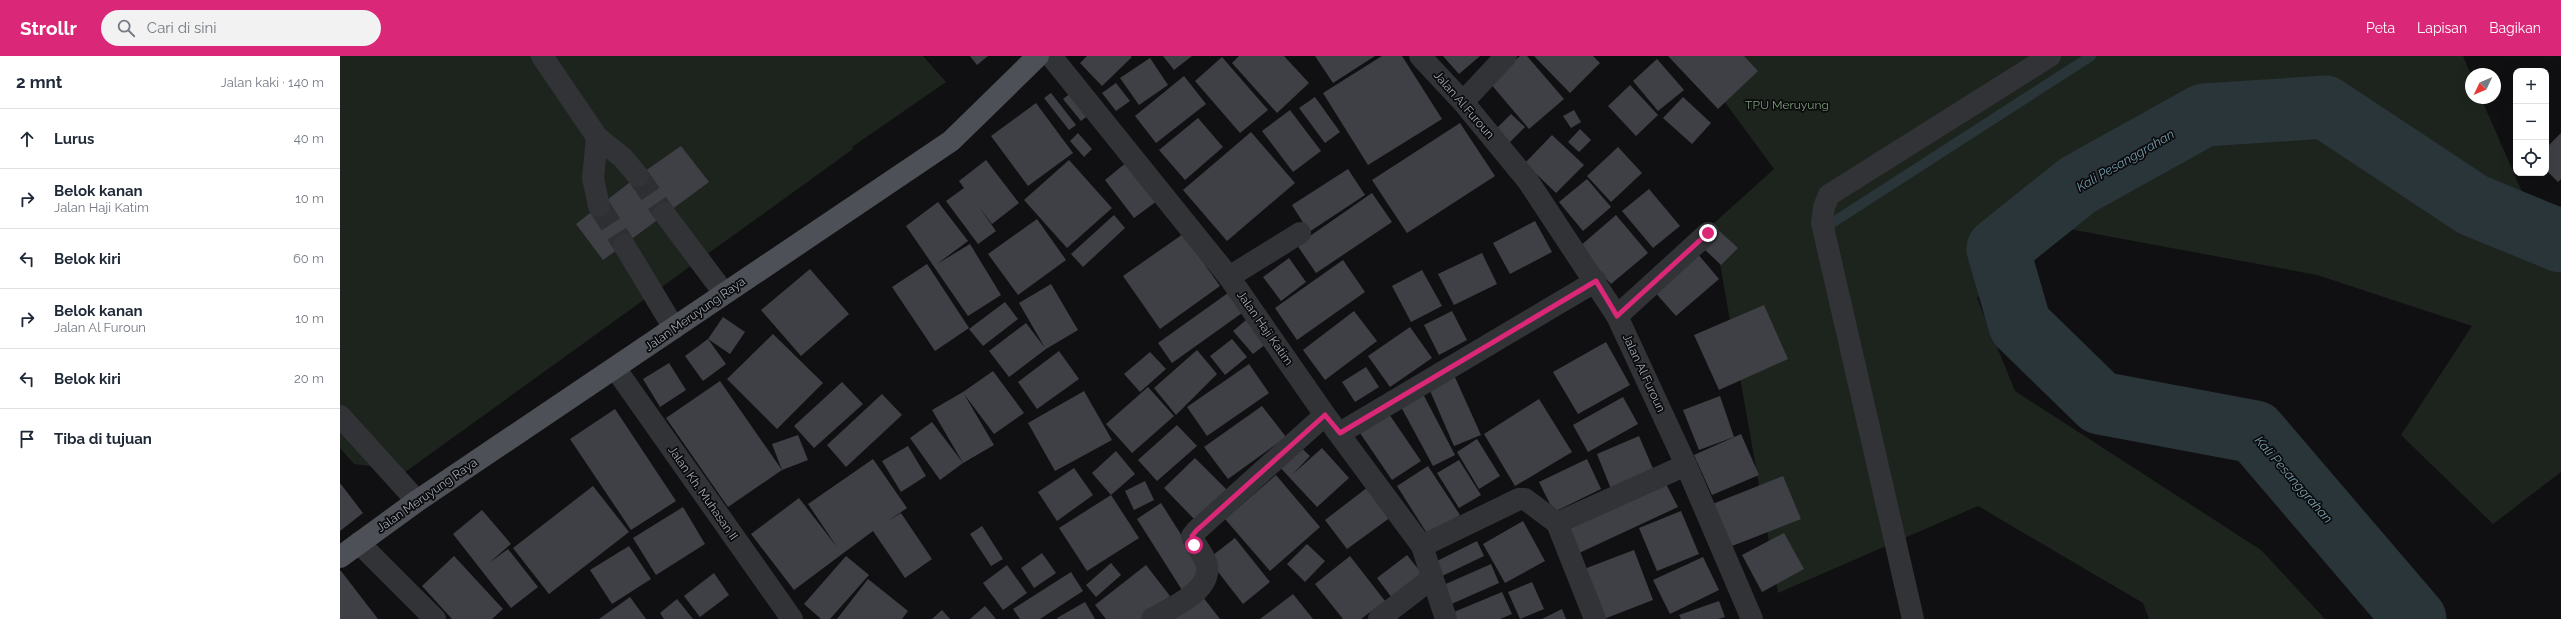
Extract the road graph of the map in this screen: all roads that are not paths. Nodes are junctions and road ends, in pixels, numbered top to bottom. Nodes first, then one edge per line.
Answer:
1 (542, 56) edge
2 (1038, 56) edge
3 (1051, 56) edge
4 (1420, 56) edge
5 (1506, 56) edge
6 (2050, 56) edge
7 (1463, 102) junction
8 (597, 137) junction
9 (638, 176) tunnel mouth
10 (599, 206) tunnel mouth
11 (664, 213) tunnel mouth
12 (1300, 233) dead end
13 (1708, 233) dead end
14 (624, 245) tunnel mouth
15 (1229, 277) junction
16 (1596, 281) junction
17 (724, 293) junction
18 (1617, 316) junction
19 (674, 328) junction
20 (615, 368) junction
21 (1325, 415) junction
22 (340, 416) edge
23 (1340, 433) junction
24 (1686, 465) junction
25 (417, 501) junction
26 (1557, 523) junction
27 (359, 543) junction
28 (1422, 546) junction
29 (340, 557) edge
30 (1431, 579) junction
31 (435, 619) edge
32 (792, 619) edge
33 (1152, 619) edge
34 (1379, 619) edge
35 (1446, 619) edge
36 (1595, 619) edge
37 (1752, 619) edge
38 (1913, 619) edge

1 - 8 street
2 - 17 main road, Jalan Meruyung Raya
3 - 15 street, Jalan Haji Katim
4 - 7 street, Jalan Al Furoun
5 - 7 street
6 - 38 street
7 - 16 street, Jalan Al Furoun
8 - 9 street
8 - 10 street
11 - 17 street
12 - 15 street
13 - 18 street
14 - 19 street
15 - 21 street, Jalan Haji Katim
16 - 18 street, Jalan Al Furoun
16 - 23 street
17 - 19 main road, Jalan Meruyung Raya
18 - 24 street, Jalan Al Furoun
19 - 20 main road, Jalan Meruyung Raya
20 - 25 main road, Jalan Meruyung Raya
20 - 32 street, Jalan Kh. Muhasan II
21 - 23 street, Jalan Haji Katim
21 - 33 street
22 - 25 street
23 - 28 street, Jalan Haji Katim
24 - 26 street
24 - 37 street, Jalan Al Furoun
25 - 27 main road, Jalan Meruyung Raya
26 - 28 street
26 - 36 street
27 - 29 main road, Jalan Meruyung Raya
27 - 31 street
28 - 30 street, Jalan Haji Katim
30 - 34 street
30 - 35 street, Jalan Haji Katim

